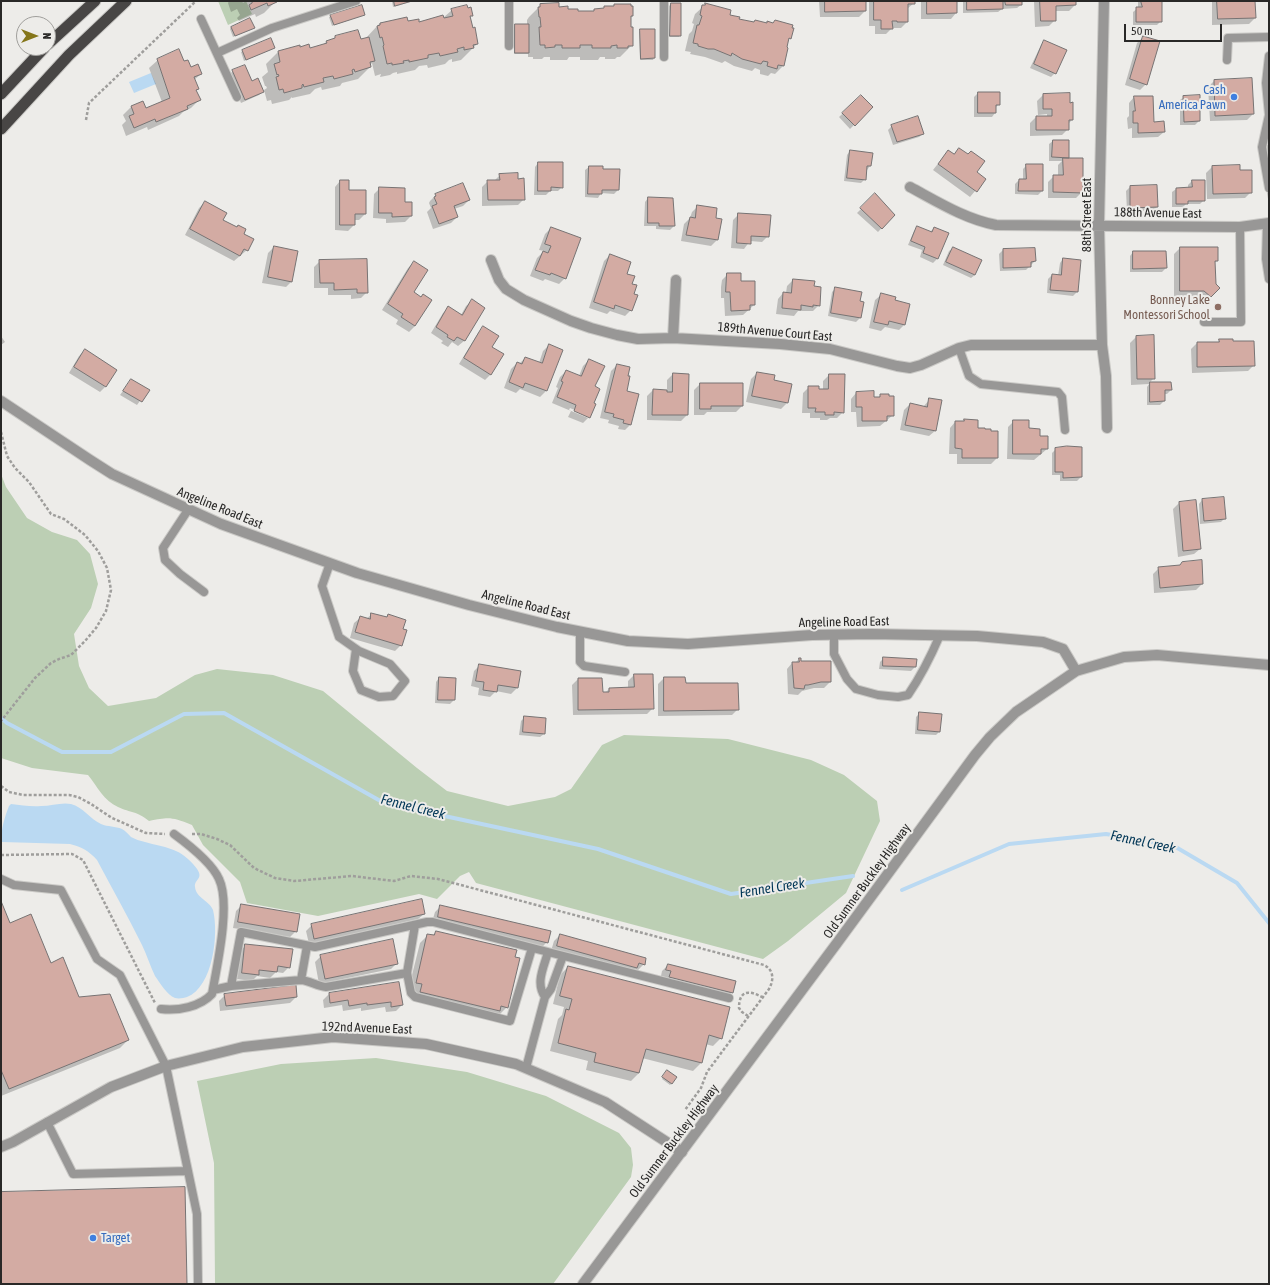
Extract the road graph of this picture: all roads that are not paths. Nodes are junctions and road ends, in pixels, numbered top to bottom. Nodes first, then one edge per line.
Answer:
1 (95, 1) edge
2 (126, 1) edge
3 (356, 1) edge
4 (509, 1) edge
5 (664, 1) edge
6 (1104, 1) edge
7 (201, 19) dead end
8 (56, 37) edge
9 (1269, 38) edge
10 (509, 46) dead end
11 (217, 53) junction
12 (37, 56) edge
13 (1269, 56) edge
14 (664, 57) dead end
15 (1227, 60) dead end
16 (1, 94) edge
17 (237, 97) dead end
18 (1269, 115) edge
19 (1, 129) edge
20 (910, 187) dead end
21 (1269, 188) edge
22 (1268, 223) edge
23 (1099, 225) junction
24 (1240, 227) junction
25 (491, 260) dead end
26 (1269, 279) edge
27 (676, 280) dead end
28 (1204, 322) dead end
29 (673, 338) junction
30 (1102, 345) junction
31 (959, 348) junction
32 (1, 401) edge
33 (1107, 428) dead end
34 (1065, 430) dead end
35 (188, 510) junction
36 (330, 563) junction
37 (204, 592) dead end
38 (580, 631) junction
39 (834, 635) junction
40 (940, 635) junction
41 (356, 649) junction
42 (1269, 665) edge
43 (1076, 671) junction
44 (626, 672) dead end
45 (174, 834) road end
46 (1, 879) edge
47 (415, 925) junction
48 (307, 946) junction
49 (532, 948) junction
50 (548, 952) junction
51 (563, 956) junction
52 (407, 973) junction
53 (301, 980) junction
54 (231, 986) junction
55 (213, 990) junction
56 (545, 997) junction
57 (729, 998) dead end
58 (161, 1009) road end
59 (166, 1066) junction
60 (526, 1068) junction
61 (47, 1122) junction
62 (1, 1147) edge
63 (682, 1152) junction
64 (188, 1171) junction
65 (198, 1284) edge
66 (583, 1284) edge

1 - 8 highway
2 - 19 highway
3 - 11 lane
4 - 10 lane
5 - 14 lane
6 - 23 street, 88th Street East
7 - 11 lane
9 - 15 lane
11 - 17 lane
12 - 16 highway
13 - 18 lane
18 - 21 lane
20 - 23 street, 188th Avenue East
22 - 24 street, 188th Avenue East
22 - 26 lane
23 - 24 street, 188th Avenue East
23 - 30 street, 88th Street East
24 - 28 lane
25 - 29 street, 189th Avenue Court East
27 - 29 street
29 - 31 street, 189th Avenue Court East
30 - 31 street, 189th Avenue Court East
30 - 33 street, 88th Street East
31 - 34 lane
32 - 35 street, Angeline Road East
35 - 36 street, Angeline Road East
35 - 37 lane
36 - 38 street, Angeline Road East
36 - 41 lane
38 - 39 street, Angeline Road East
38 - 44 lane
39 - 40 street, Angeline Road East
39 - 40 lane
40 - 43 street, Angeline Road East
41 - 41 lane
42 - 43 street, Old Sumner Buckley Highway
43 - 63 street, Old Sumner Buckley Highway
45 - 55 lane
46 - 59 lane
47 - 48 lane
47 - 49 lane
47 - 52 lane
48 - 53 lane
48 - 54 lane
49 - 50 lane
49 - 52 lane
50 - 51 lane
50 - 56 lane
51 - 56 lane
51 - 57 lane
52 - 53 lane
53 - 54 lane
54 - 55 lane
55 - 58 lane
56 - 60 lane
59 - 60 street, 192nd Avenue East
59 - 61 street, 192nd Avenue East
59 - 64 lane
60 - 63 street, 192nd Avenue East
61 - 62 street, 192nd Avenue East
61 - 64 lane
63 - 66 street, Old Sumner Buckley Highway
64 - 65 lane

